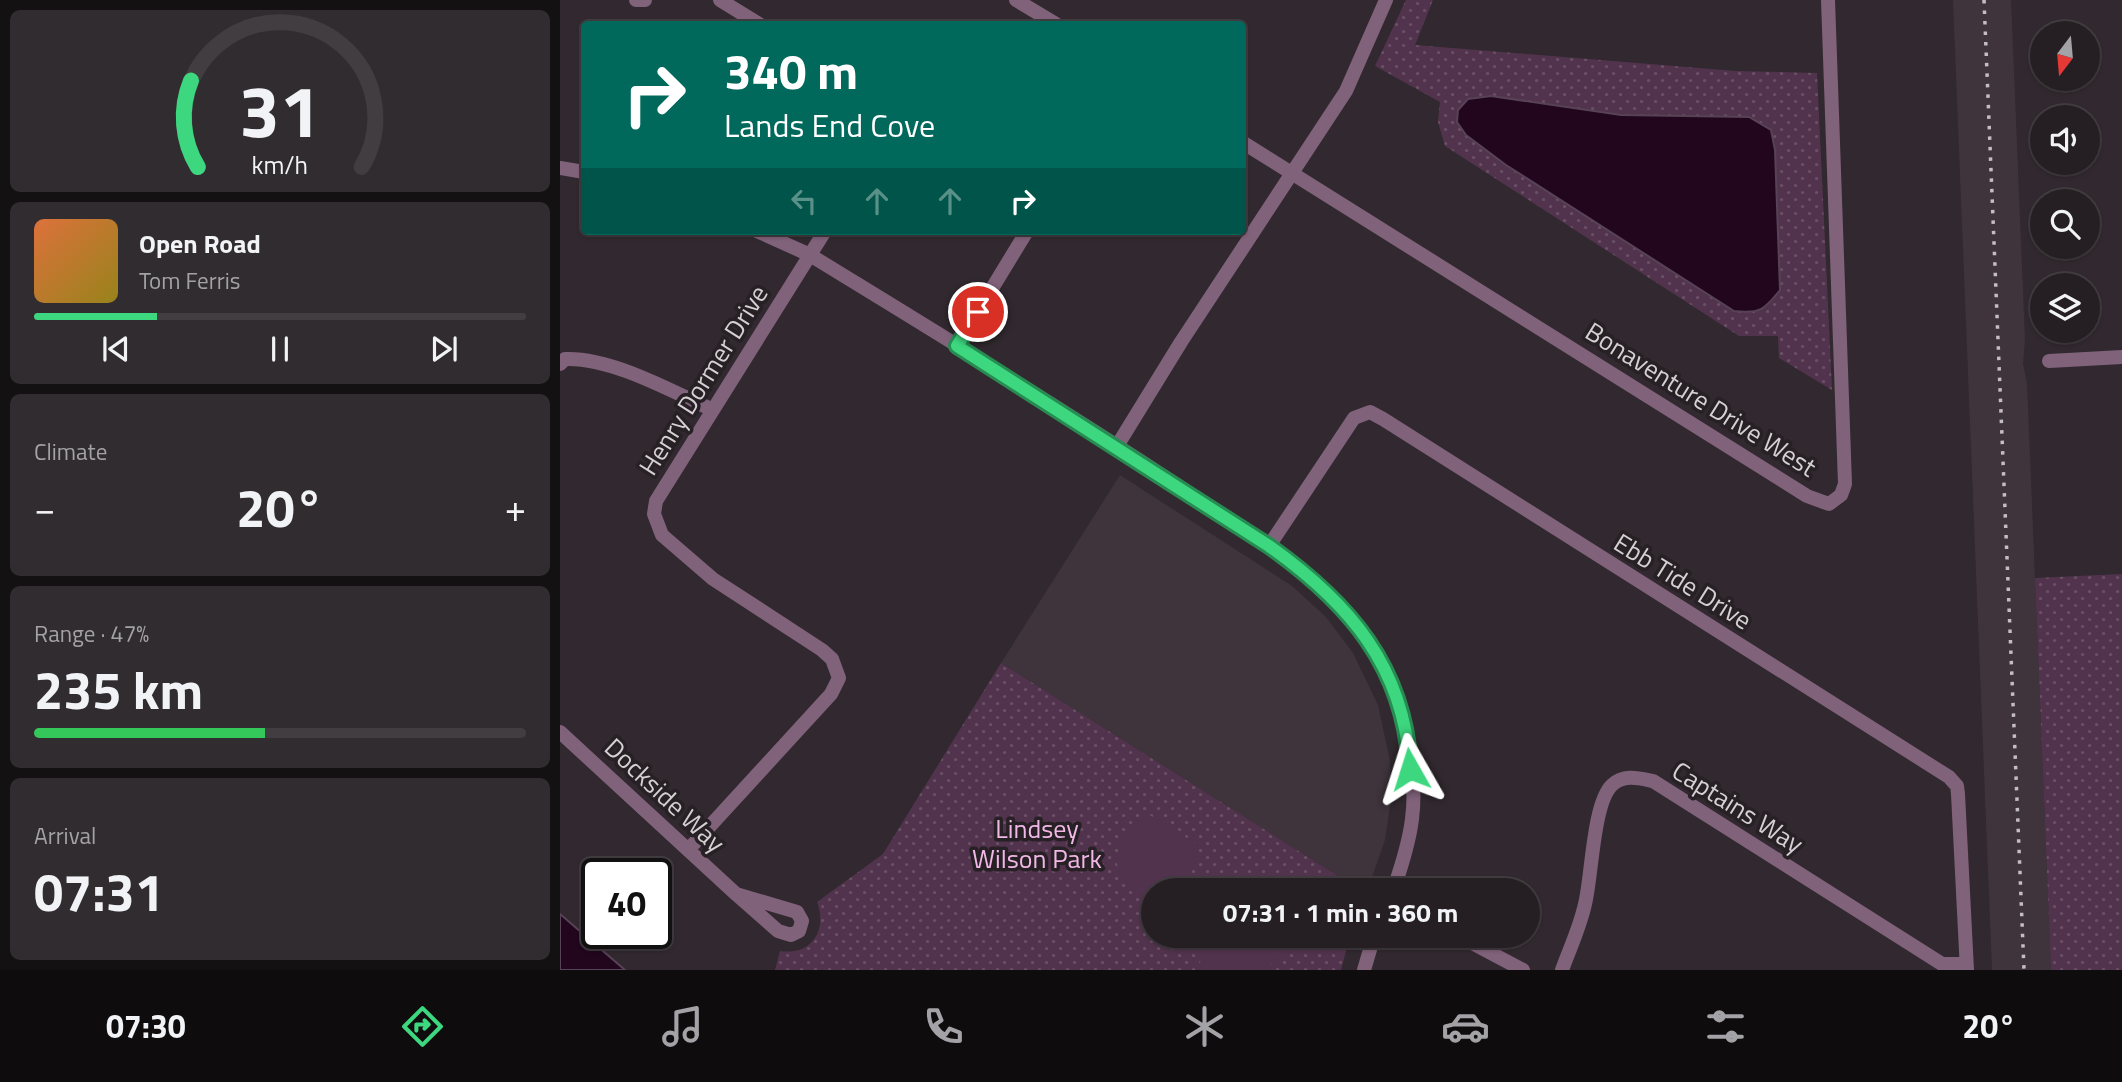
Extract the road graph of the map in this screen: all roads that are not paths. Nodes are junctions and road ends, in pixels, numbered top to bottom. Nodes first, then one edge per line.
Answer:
1 (636, 0) edge
2 (645, 0) edge
3 (720, 0) edge
4 (1016, 0) edge
5 (1387, 0) edge
6 (1828, 0) edge
7 (754, 21) edge
8 (1051, 21) edge
9 (1246, 145) edge
10 (560, 168) edge
11 (581, 172) edge
12 (1293, 174) junction
13 (766, 235) edge
14 (822, 235) edge
15 (1025, 235) edge
16 (810, 255) junction
17 (957, 346) junction
18 (2122, 357) edge
19 (2049, 361) dead end
20 (560, 364) edge
21 (713, 410) junction
22 (1117, 446) junction
23 (1269, 546) junction
24 (560, 732) edge
25 (688, 850) junction
26 (1396, 878) edge
27 (736, 894) dead end
28 (1370, 948) edge
29 (1482, 948) edge
30 (1966, 967) edge
31 (1364, 970) edge
32 (1523, 970) edge
33 (1562, 970) edge

1 - 2 street
3 - 7 street
4 - 8 street
5 - 12 street
6 - 12 street, Bonaventure Drive West
9 - 12 street
10 - 11 street
12 - 22 street
13 - 16 street
14 - 16 street, Henry Dormer Drive
15 - 17 street
16 - 17 street
16 - 21 street, Henry Dormer Drive
17 - 22 street
18 - 19 street
20 - 21 street
21 - 25 street, Henry Dormer Drive
22 - 23 street
23 - 26 street
23 - 30 street, Ebb Tide Drive
24 - 25 street, Dockside Way
25 - 27 street, Dockside Way
28 - 31 street
29 - 32 street
30 - 33 street, Captains Way

